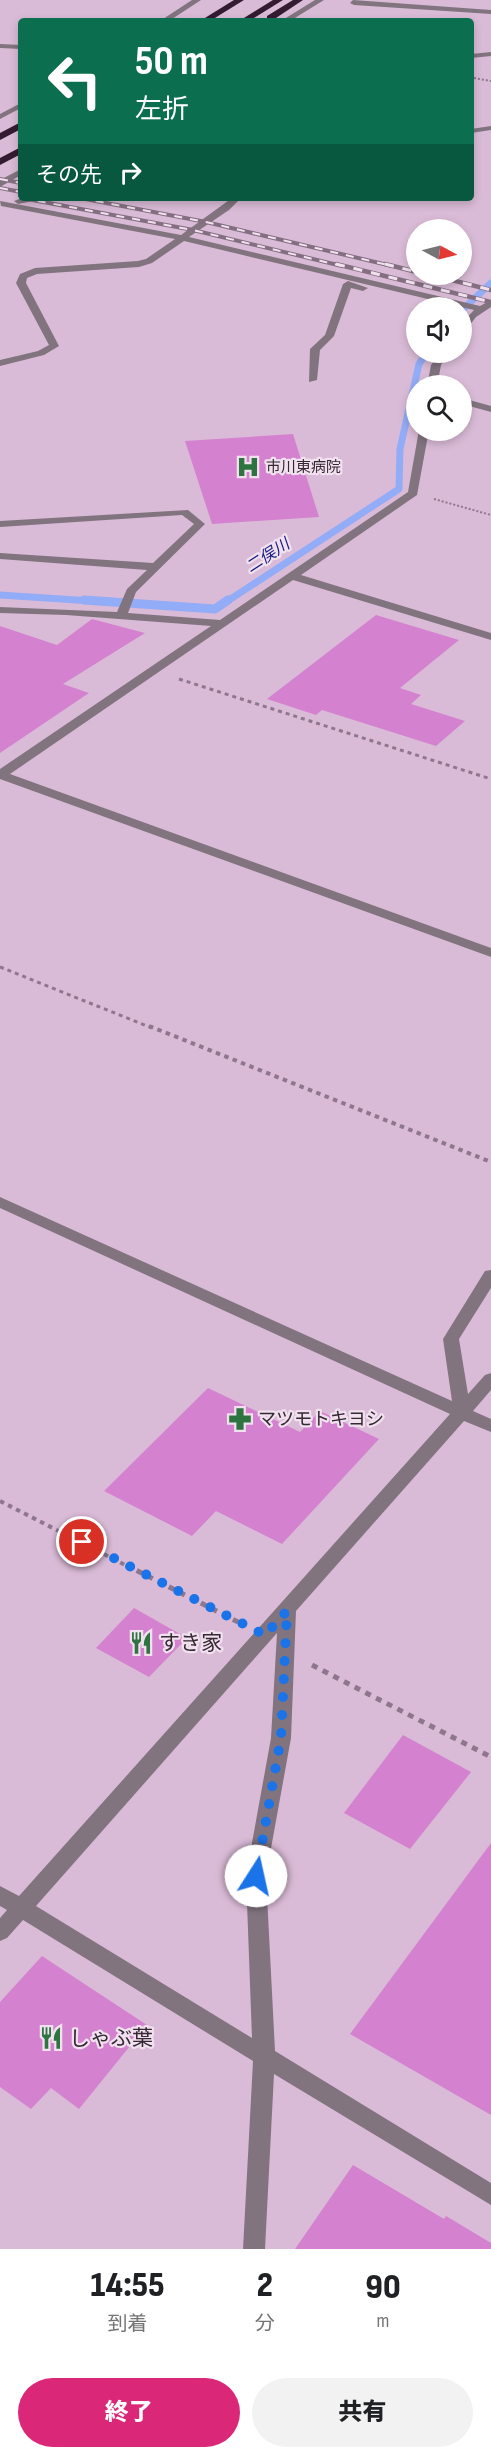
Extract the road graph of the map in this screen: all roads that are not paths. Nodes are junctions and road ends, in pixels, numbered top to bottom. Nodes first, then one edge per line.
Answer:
1 (197, 0) edge
2 (220, 0) edge
3 (240, 0) edge
4 (279, 0) edge
5 (299, 0) edge
6 (320, 0) edge
7 (357, 0) edge
8 (491, 12) edge
9 (169, 18) edge
10 (198, 18) edge
11 (209, 18) edge
12 (248, 18) edge
13 (269, 18) edge
14 (290, 18) edge
15 (0, 46) edge
16 (18, 47) edge
17 (491, 54) edge
18 (474, 56) edge
19 (18, 107) edge
20 (0, 117) edge
21 (18, 127) edge
22 (491, 128) edge
23 (474, 131) edge
24 (0, 137) edge
25 (18, 152) edge
26 (0, 162) edge
27 (18, 173) edge
28 (0, 184) edge
29 (18, 201) edge
30 (234, 201) edge
31 (0, 203) edge
32 (181, 238) junction
33 (406, 299) edge
34 (491, 303) edge
35 (482, 309) junction
36 (473, 315) edge
37 (0, 363) edge
38 (312, 380) dead end
39 (472, 404) edge
40 (491, 409) edge
41 (422, 441) edge
42 (0, 524) edge
43 (0, 556) edge
44 (156, 567) junction
45 (293, 576) junction
46 (0, 610) edge
47 (121, 616) junction
48 (221, 623) junction
49 (491, 637) edge
50 (0, 775) edge
51 (491, 953) edge
52 (0, 1202) edge
53 (491, 1275) edge
54 (491, 1379) edge
55 (462, 1412) junction
56 (491, 1426) edge
57 (287, 1611) junction
58 (0, 1895) edge
59 (22, 1908) junction
60 (0, 1932) edge
61 (264, 2056) junction
62 (491, 2195) edge
63 (254, 2249) edge

1 - 9 street
2 - 10 highway
3 - 11 highway
4 - 12 highway
5 - 13 highway
6 - 14 street
7 - 8 street
15 - 16 street
17 - 18 street
19 - 20 street
21 - 24 highway
22 - 23 street
25 - 26 highway
27 - 28 street
29 - 31 street
30 - 32 street
31 - 32 street
32 - 35 street
32 - 37 street
33 - 38 street
34 - 35 street
35 - 36 street
39 - 40 street
41 - 45 street
42 - 44 street
43 - 44 street
44 - 47 street
45 - 48 street
45 - 49 street
46 - 47 street
47 - 48 street
48 - 50 street
50 - 51 street
52 - 55 street
53 - 55 street
54 - 55 street
55 - 56 street
55 - 57 street
57 - 59 street
57 - 61 street
58 - 59 street
59 - 60 street
59 - 61 street
61 - 62 street
61 - 63 street

